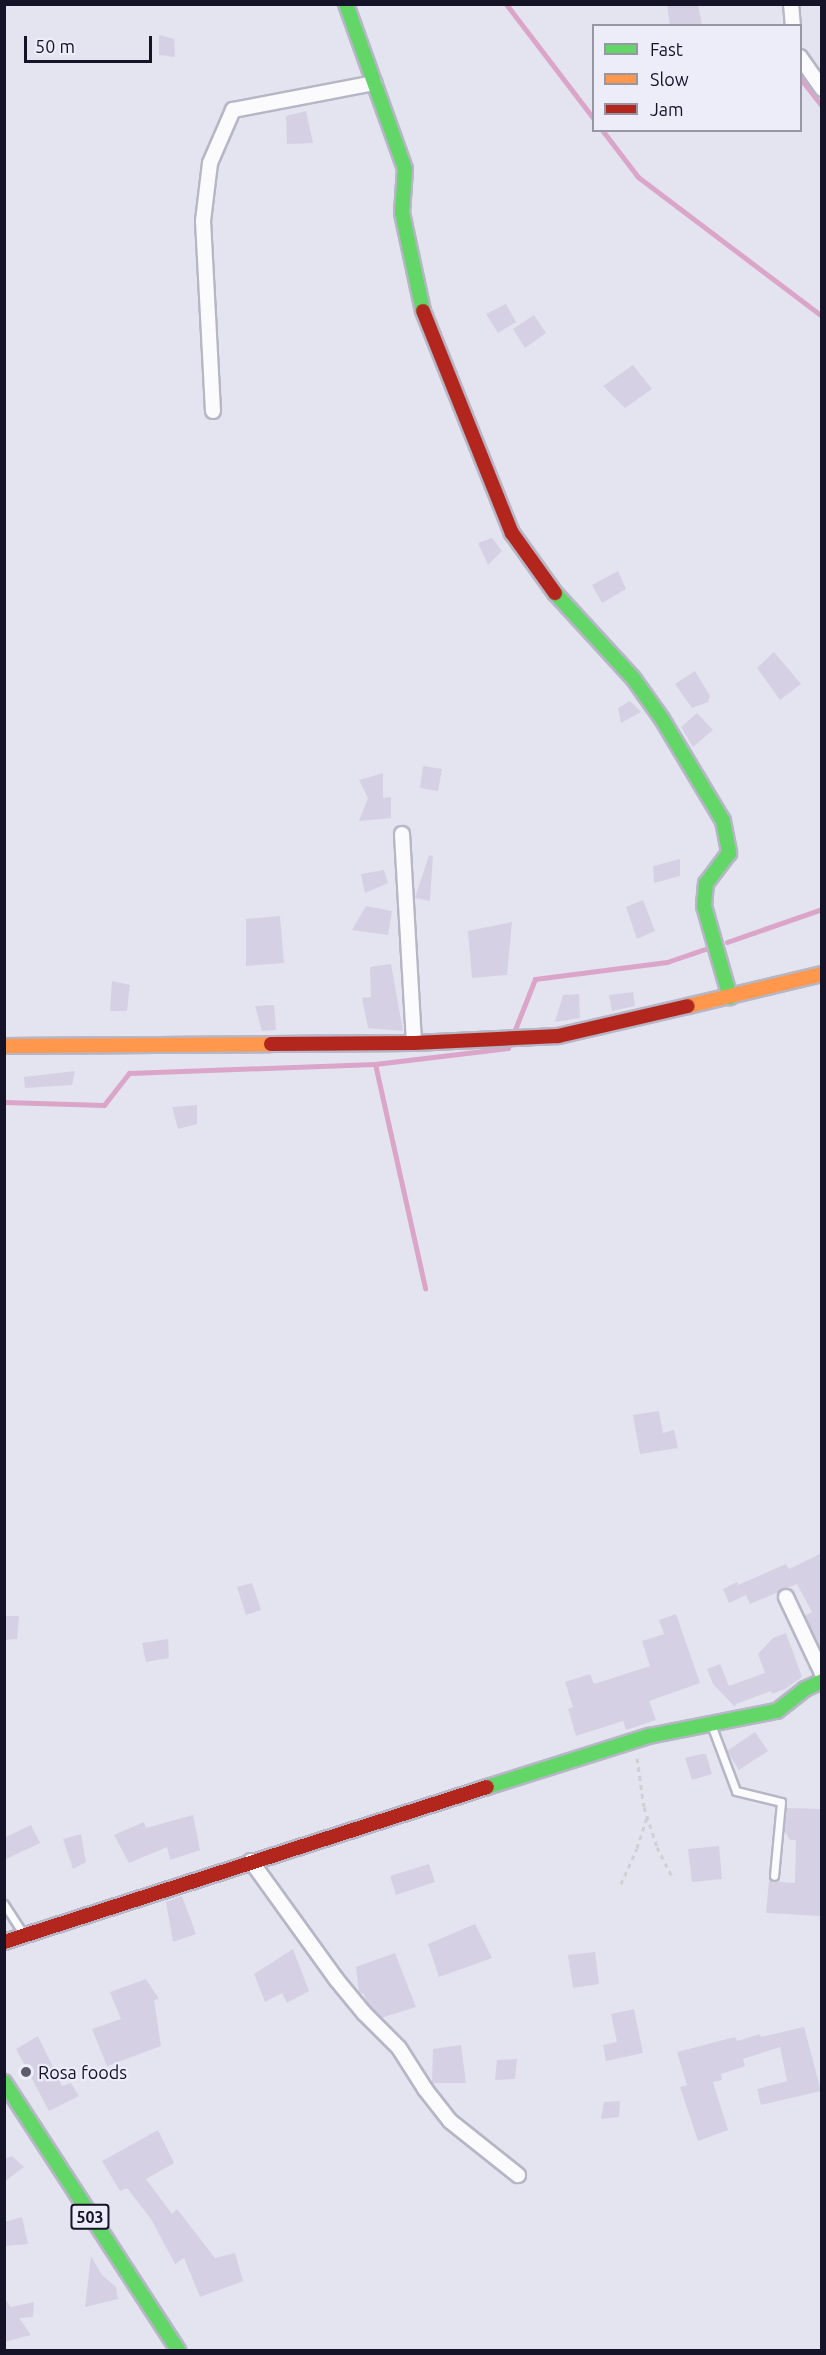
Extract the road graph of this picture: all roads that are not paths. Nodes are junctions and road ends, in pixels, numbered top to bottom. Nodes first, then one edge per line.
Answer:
1 (346, 4) edge
2 (791, 4) edge
3 (793, 24) edge
4 (802, 59) edge
5 (374, 82) junction
6 (822, 89) edge
7 (213, 411) dead end
8 (402, 834) dead end
9 (822, 974) edge
10 (730, 997) junction
11 (414, 1042) junction
12 (4, 1046) edge
13 (786, 1597) dead end
14 (822, 1673) edge
15 (822, 1681) edge
16 (711, 1725) junction
17 (251, 1861) junction
18 (774, 1876) dead end
19 (4, 1904) edge
20 (24, 1935) junction
21 (4, 1942) edge
22 (4, 2082) edge
23 (518, 2175) dead end
24 (178, 2350) edge

1 - 5 street
2 - 3 street
4 - 6 street
5 - 7 street
5 - 10 street
8 - 11 street
9 - 10 street
10 - 11 street
11 - 12 street
13 - 14 street
15 - 16 street
16 - 17 street
16 - 18 lane
17 - 20 street
17 - 23 street
19 - 20 lane
20 - 21 street
22 - 24 street, 503

